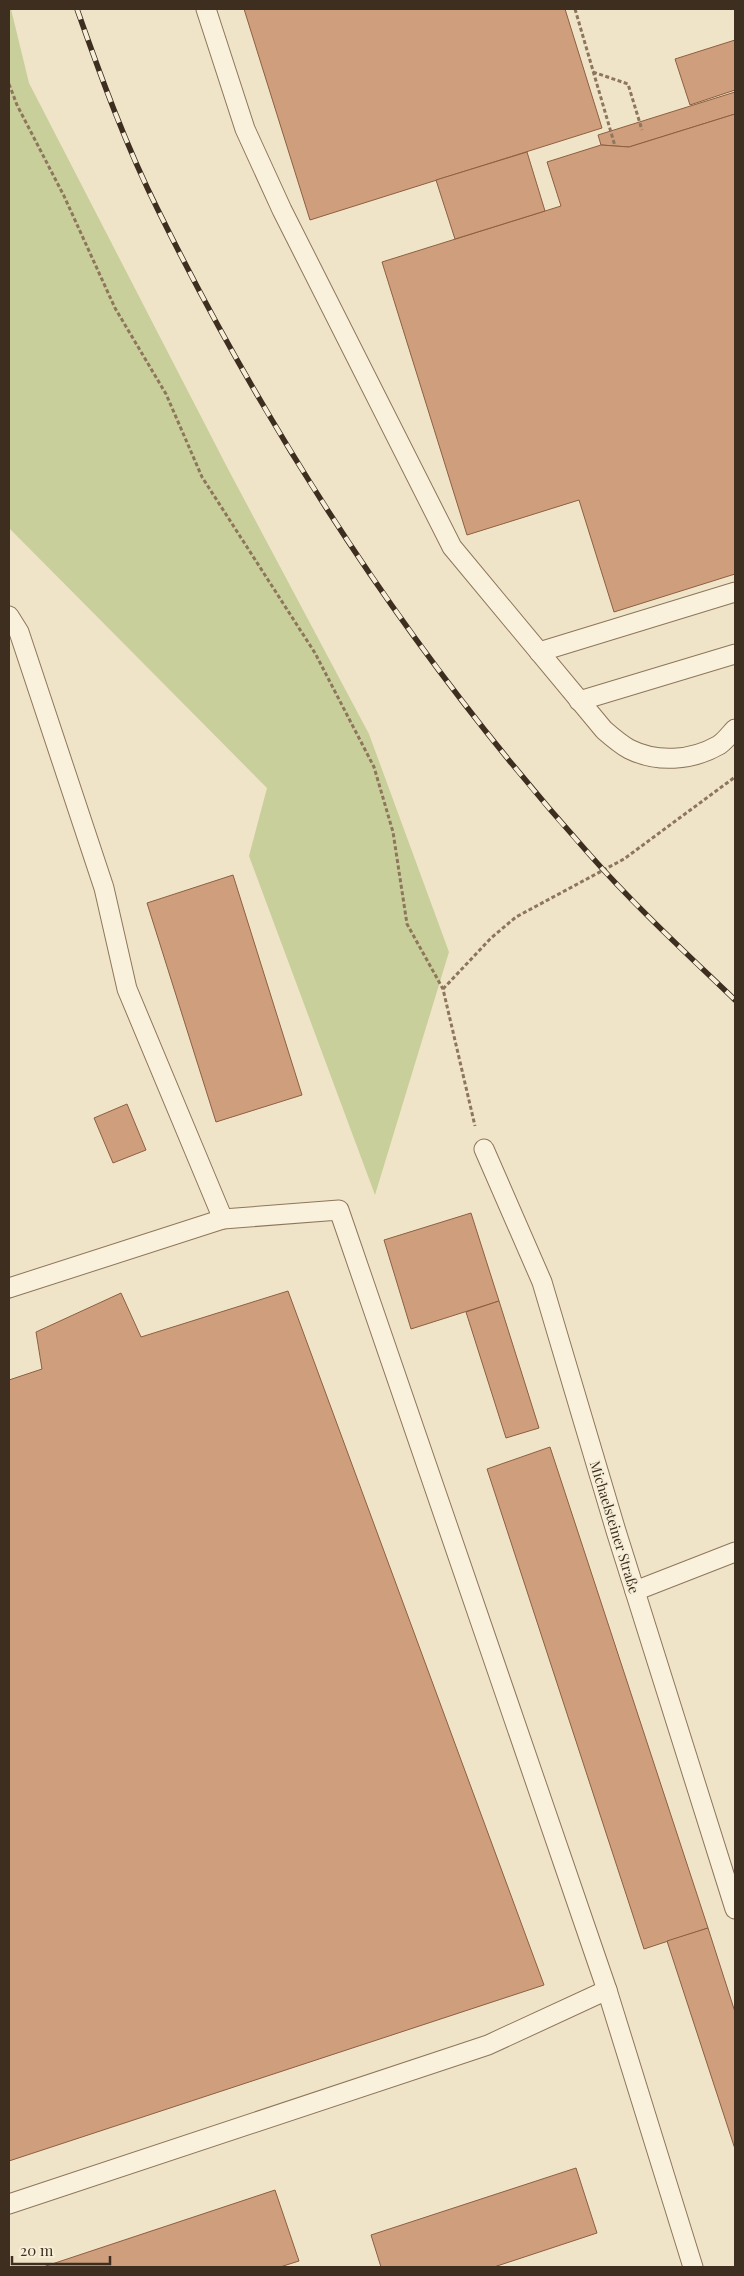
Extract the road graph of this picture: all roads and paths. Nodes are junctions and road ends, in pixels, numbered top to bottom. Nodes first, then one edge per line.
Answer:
1 (206, 9) edge
2 (575, 9) edge
3 (592, 71) junction
4 (9, 84) edge
5 (642, 130) dead end
6 (615, 146) dead end
7 (735, 592) edge
8 (9, 616) edge
9 (539, 652) junction
10 (735, 654) edge
11 (579, 701) junction
12 (735, 729) edge
13 (735, 777) edge
14 (443, 989) junction
15 (484, 1149) joint
16 (223, 1219) junction
17 (9, 1288) edge
18 (735, 1552) edge
19 (635, 1591) junction
20 (735, 1909) edge
21 (607, 1990) junction
22 (9, 2204) edge
23 (693, 2267) edge

1 - 9 lane
2 - 3 path
3 - 5 path
3 - 6 path
4 - 14 path
7 - 9 lane
8 - 16 lane
9 - 11 lane
10 - 11 lane
11 - 12 lane
13 - 14 path
14 - 15 path
15 - 19 lane, Michaelsteiner Straße
16 - 17 lane
16 - 21 lane
18 - 19 lane
19 - 20 lane, Michaelsteiner Straße
21 - 22 lane
21 - 23 lane

